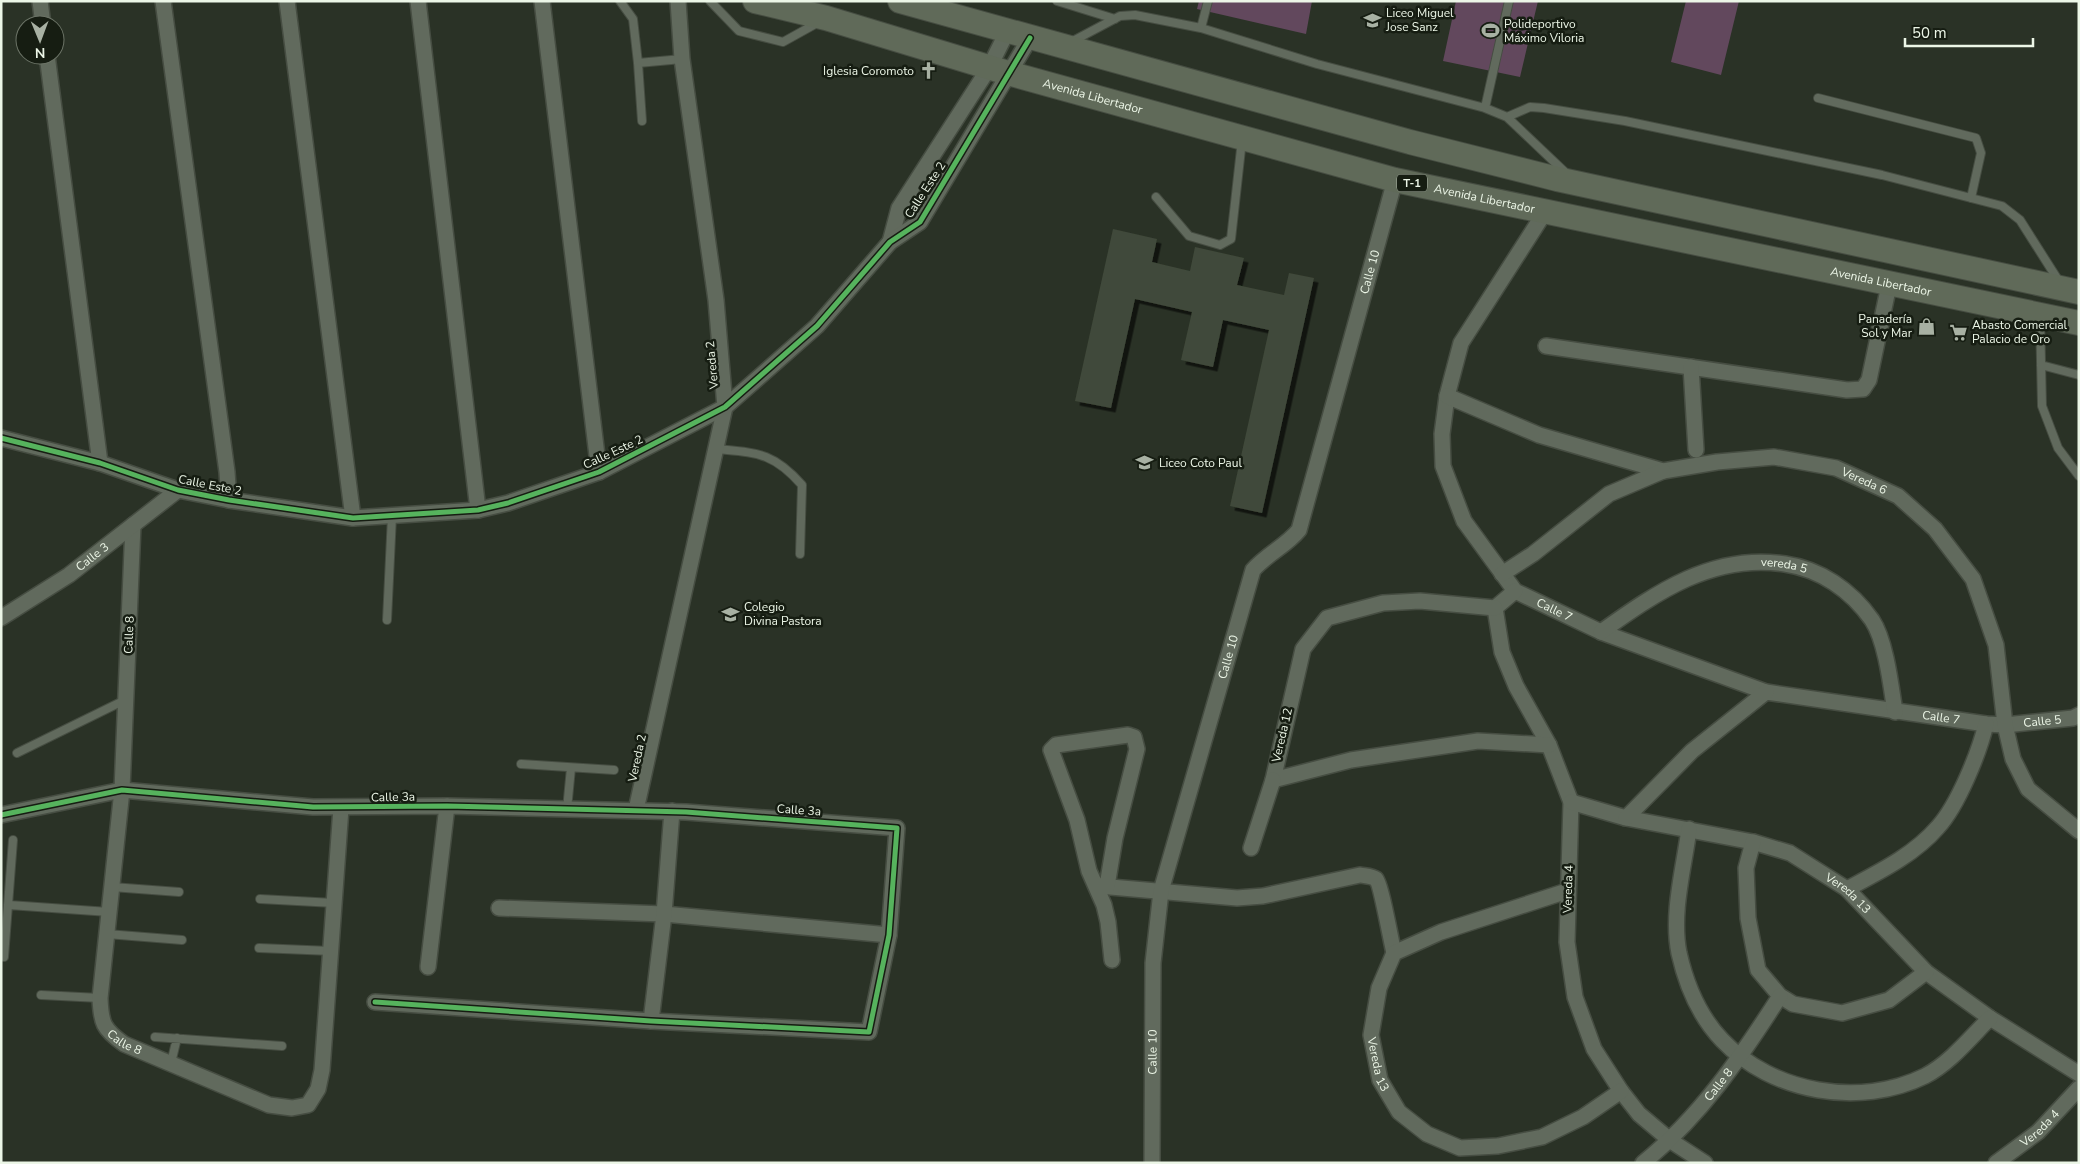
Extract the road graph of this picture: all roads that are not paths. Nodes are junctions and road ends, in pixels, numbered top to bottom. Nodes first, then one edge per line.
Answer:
1 (40, 1) edge
2 (163, 1) edge
3 (287, 1) edge
4 (418, 1) edge
5 (542, 1) edge
6 (620, 1) edge
7 (678, 1) edge
8 (710, 1) edge
9 (755, 1) edge
10 (900, 1) edge
11 (1057, 1) edge
12 (1208, 1) edge
13 (1509, 1) edge
14 (42, 15) edge
15 (826, 18) junction
16 (1115, 18) junction
17 (1201, 28) junction
18 (1018, 35) junction
19 (1062, 47) junction
20 (682, 59) junction
21 (638, 63) junction
22 (48, 65) edge
23 (998, 71) junction
24 (1818, 98) dead end
25 (1485, 108) junction
26 (1506, 117) junction
27 (642, 121) dead end
28 (1242, 138) junction
29 (1395, 180) junction
30 (1577, 184) junction
31 (1156, 196) dead end
32 (1971, 198) junction
33 (1545, 212) junction
34 (890, 242) junction
35 (1889, 284) junction
36 (2072, 290) edge
37 (2040, 315) junction
38 (2079, 323) edge
39 (1546, 346) dead end
40 (2041, 365) junction
41 (1690, 367) junction
42 (2079, 375) edge
43 (1447, 396) junction
44 (725, 407) junction
45 (1, 438) edge
46 (716, 449) junction
47 (1696, 450) dead end
48 (100, 463) junction
49 (1663, 471) junction
50 (599, 472) junction
51 (2079, 476) edge
52 (178, 490) junction
53 (229, 500) junction
54 (478, 510) junction
55 (392, 516) junction
56 (353, 518) junction
57 (133, 526) junction
58 (800, 554) dead end
59 (1502, 574) junction
60 (1515, 591) junction
61 (1495, 608) junction
62 (1, 618) edge
63 (387, 620) dead end
64 (1601, 632) junction
65 (1766, 692) junction
66 (127, 699) junction
67 (1896, 712) junction
68 (2079, 715) edge
69 (1986, 724) junction
70 (2005, 725) junction
71 (1549, 745) junction
72 (17, 752) dead end
73 (521, 764) dead end
74 (572, 768) junction
75 (614, 770) dead end
76 (1273, 780) junction
77 (122, 790) junction
78 (1571, 802) junction
79 (447, 806) junction
80 (341, 808) junction
81 (566, 809) junction
82 (636, 810) junction
83 (672, 811) junction
84 (1, 816) edge
85 (1626, 818) junction
86 (1689, 829) junction
87 (2079, 831) edge
88 (13, 840) dead end
89 (1753, 842) junction
90 (1251, 848) dead end
91 (1101, 886) junction
92 (112, 887) junction
93 (1847, 889) junction
94 (1161, 891) junction
95 (1567, 891) junction
96 (179, 892) dead end
97 (260, 899) dead end
98 (334, 903) junction
99 (9, 905) junction
100 (499, 908) dead end
101 (109, 912) junction
102 (664, 914) junction
103 (107, 934) junction
104 (889, 935) junction
105 (182, 940) dead end
106 (259, 948) dead end
107 (331, 952) junction
108 (1394, 954) junction
109 (4, 957) dead end
110 (1112, 960) dead end
111 (428, 967) dead end
112 (1926, 972) junction
113 (41, 996) dead end
114 (1780, 996) junction
115 (100, 998) junction
116 (375, 1002) dead end
117 (1990, 1018) junction
118 (651, 1021) junction
119 (154, 1037) dead end
120 (177, 1038) junction
121 (282, 1046) dead end
122 (1741, 1057) junction
123 (172, 1063) junction
124 (2079, 1074) edge
125 (2079, 1088) edge
126 (1621, 1091) junction
127 (1671, 1141) junction
128 (1152, 1163) edge
129 (1643, 1163) edge
130 (1705, 1163) edge
131 (1996, 1163) edge

1 - 14 street
2 - 53 street
3 - 56 street
4 - 54 street
5 - 50 street
6 - 21 lane
7 - 20 street, Vereda 2
8 - 15 lane
9 - 15 main road, Avenida Libertador / T-1
10 - 18 main road
11 - 16 lane
12 - 17 lane
13 - 25 lane
15 - 23 main road, Avenida Libertador / T-1
16 - 17 lane
16 - 19 lane
17 - 25 lane
18 - 19 main road
18 - 23 street, Calle Este 2
18 - 23 street, Calle Este 2
19 - 30 main road
20 - 21 lane
20 - 44 street, Vereda 2
21 - 27 lane
22 - 48 street
23 - 28 main road, Avenida Libertador / T-1
23 - 34 street, Calle Este 2
23 - 34 street, Calle Este 2
24 - 32 lane
25 - 26 lane
26 - 30 lane
26 - 32 lane
28 - 29 main road, Avenida Libertador / T-1
28 - 31 lane
29 - 33 main road, Avenida Libertador / T-1
29 - 94 street, Calle 10
30 - 36 main road
32 - 36 lane
33 - 35 main road, Avenida Libertador / T-1
33 - 43 street, Calle 7
34 - 44 street, Calle Este 2
35 - 37 main road, Avenida Libertador / T-1
35 - 41 street
37 - 38 main road, Avenida Libertador / T-1
37 - 40 lane
39 - 41 street
40 - 42 lane
40 - 51 lane
41 - 47 street
43 - 49 street, Vereda 6
43 - 59 street, Calle 7
44 - 46 street, Vereda 2
44 - 50 street, Calle Este 2
45 - 48 street, Calle Este 2
46 - 58 lane
46 - 82 street, Vereda 2
48 - 52 street, Calle Este 2
49 - 59 street
49 - 70 street, Vereda 6
50 - 54 street, Calle Este 2
52 - 53 street, Calle Este 2
52 - 57 street, Calle 3
53 - 56 street, Calle Este 2
54 - 55 street, Calle Este 2
55 - 56 street, Calle Este 2
55 - 63 lane
57 - 62 street, Calle 3
57 - 66 street, Calle 8
59 - 60 street, Calle 7
60 - 61 street
60 - 64 street, Calle 7
61 - 71 street, Vereda 4
61 - 76 street, Vereda 12
64 - 65 street, Calle 7
64 - 67 street, vereda 5
65 - 67 street, Calle 7
65 - 85 street
66 - 72 lane
66 - 77 street, Calle 8
67 - 69 street, Calle 7
68 - 70 street, Calle 5
69 - 70 street, Calle 7
69 - 93 street
70 - 87 street, Vereda 6
71 - 76 street, Vereda 12
71 - 78 street, Vereda 4
73 - 74 lane
74 - 75 lane
74 - 81 lane
76 - 90 street
77 - 80 street, Calle 3a
77 - 84 street, Calle 3a
77 - 92 street, Calle 8
78 - 85 street, Vereda 13
78 - 95 street, Vereda 4
79 - 80 street, Calle 3a
79 - 81 street, Calle 3a
79 - 111 street
80 - 98 street, Calle 8
81 - 82 street, Calle 3a
82 - 83 street, Calle 3a
83 - 102 street
83 - 104 street, Calle 3a
85 - 86 street, Vereda 13
86 - 89 street, Vereda 13
86 - 122 street
88 - 99 lane
89 - 93 street, Vereda 13
89 - 114 street
91 - 91 street
91 - 94 street
91 - 110 street
92 - 96 lane
92 - 101 street, Calle 8
93 - 112 street, Vereda 13
94 - 108 street
94 - 128 street, Calle 10
95 - 108 street
95 - 126 street, Vereda 4
97 - 98 lane
98 - 107 street, Calle 8
99 - 101 lane
99 - 109 lane
100 - 102 street
101 - 103 street, Calle 8
102 - 104 street
102 - 118 street
103 - 105 lane
103 - 115 street, Calle 8
104 - 118 street, Calle 3a
106 - 107 lane
107 - 123 street, Calle 8
108 - 126 street, Vereda 13
112 - 114 street
112 - 117 street, Vereda 13
113 - 115 lane
114 - 122 street, Calle 8
115 - 123 street, Calle 8
116 - 118 street, Calle 3a
117 - 122 street
117 - 124 street, Vereda 13
119 - 120 lane
120 - 121 lane
120 - 123 lane
122 - 127 street, Calle 8
125 - 131 street, Vereda 4
126 - 127 street, Vereda 4
127 - 129 street, Calle 8
127 - 130 street, Vereda 4

